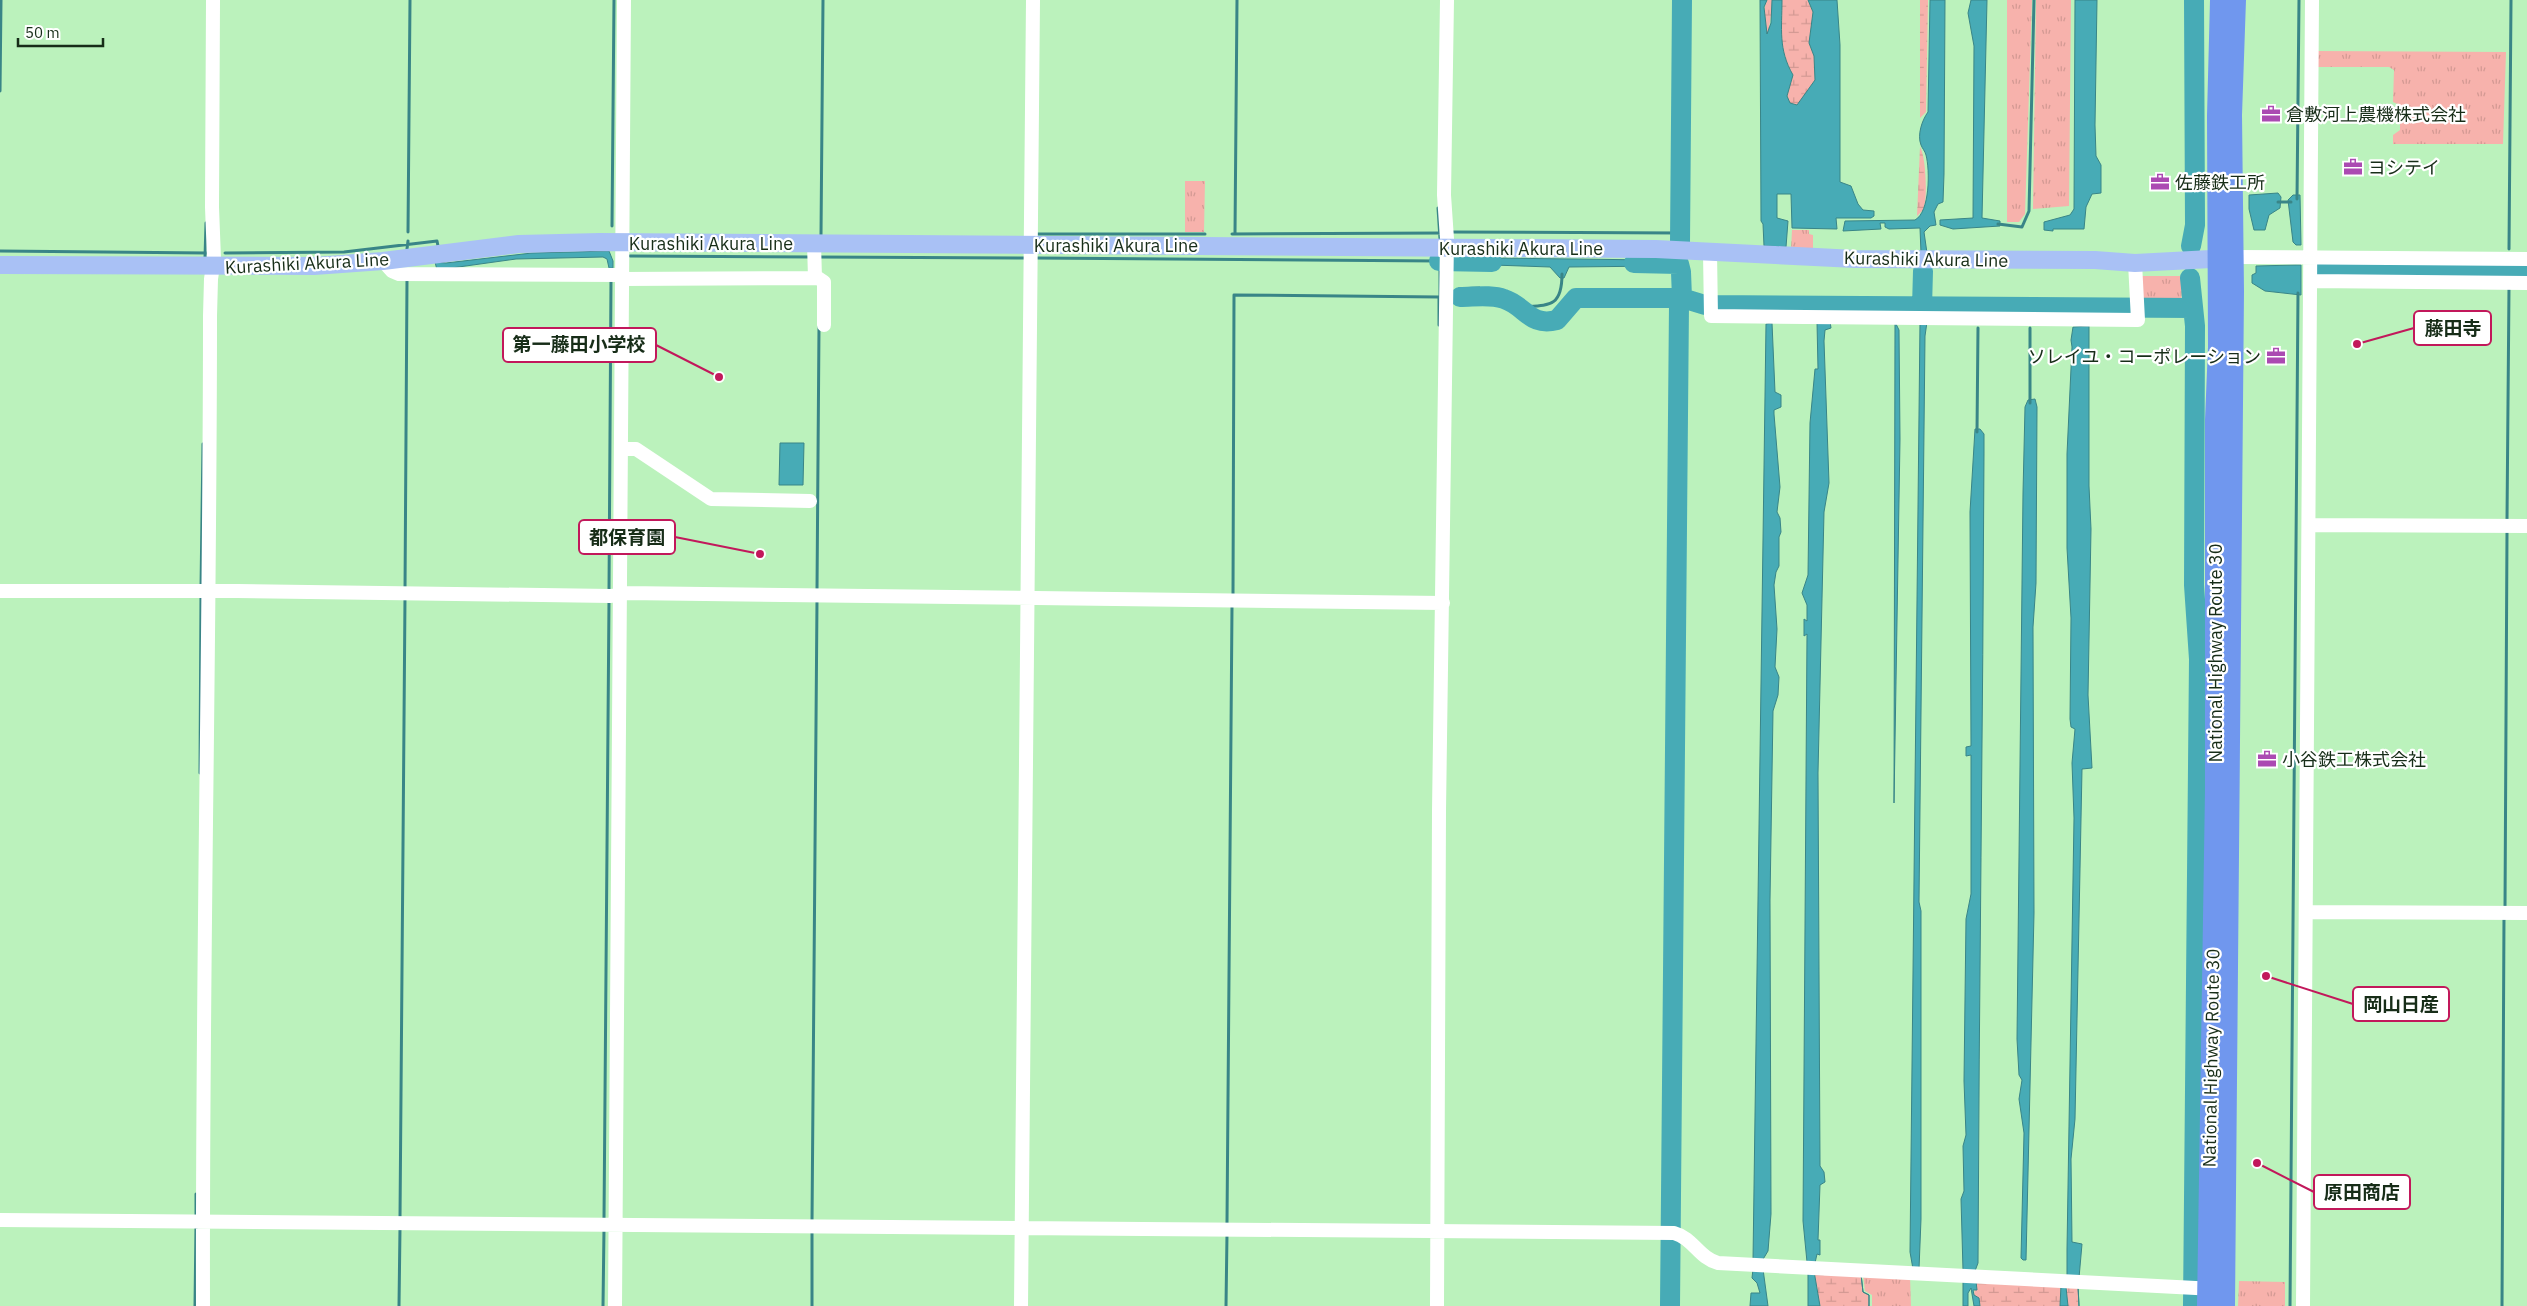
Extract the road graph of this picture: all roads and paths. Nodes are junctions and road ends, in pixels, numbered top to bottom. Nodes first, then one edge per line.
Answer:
1 (213, 0) edge
2 (624, 0) edge
3 (1033, 0) edge
4 (1447, 0) edge
5 (2220, 0) edge
6 (2236, 0) edge
7 (2312, 0) edge
8 (622, 242) junction
9 (1446, 247) junction
10 (1710, 252) junction
11 (814, 253) junction
12 (1032, 254) junction
13 (2310, 256) junction
14 (2225, 258) junction
15 (2527, 259) edge
16 (383, 261) junction
17 (2135, 263) junction
18 (0, 265) edge
19 (213, 267) junction
20 (616, 276) junction
21 (815, 278) junction
22 (2311, 281) junction
23 (2527, 283) edge
24 (824, 325) dead end
25 (620, 449) junction
26 (810, 501) dead end
27 (2309, 525) junction
28 (2527, 526) edge
29 (0, 591) edge
30 (203, 591) junction
31 (619, 595) junction
32 (1028, 598) junction
33 (1443, 603) junction
34 (2306, 912) junction
35 (2527, 913) edge
36 (0, 1220) edge
37 (198, 1222) junction
38 (615, 1224) junction
39 (1023, 1227) junction
40 (1433, 1232) junction
41 (2213, 1296) edge
42 (203, 1306) edge
43 (614, 1306) edge
44 (1021, 1306) edge
45 (1437, 1306) edge
46 (2303, 1306) edge

1 - 19 street
2 - 8 street
3 - 12 street
4 - 9 street
5 - 14 highway, National Highway Route 30
6 - 14 highway, National Highway Route 30
7 - 13 street
8 - 11 main road, Kurashiki Akura Line
8 - 16 main road, Kurashiki Akura Line
8 - 20 street
9 - 10 main road, Kurashiki Akura Line
9 - 12 main road, Kurashiki Akura Line
9 - 33 street
10 - 17 main road, Kurashiki Akura Line
10 - 17 street
11 - 12 main road, Kurashiki Akura Line
11 - 21 street
12 - 32 street
13 - 14 street
13 - 15 street
13 - 22 street
14 - 17 main road, Kurashiki Akura Line
14 - 41 highway, National Highway Route 30
16 - 19 main road, Kurashiki Akura Line
16 - 20 street
18 - 19 main road, Kurashiki Akura Line
19 - 30 street
20 - 21 street
20 - 25 street
21 - 24 street
22 - 23 street
22 - 27 street
25 - 26 street
25 - 31 street
27 - 28 street
27 - 34 street
29 - 30 street
30 - 31 street
30 - 37 street
31 - 32 street
31 - 38 street
32 - 33 street
32 - 39 street
33 - 40 street
34 - 35 street
34 - 46 street
36 - 37 street
37 - 38 street
37 - 42 street
38 - 39 street
38 - 43 street
39 - 40 street
39 - 44 street
40 - 41 street
40 - 45 street

